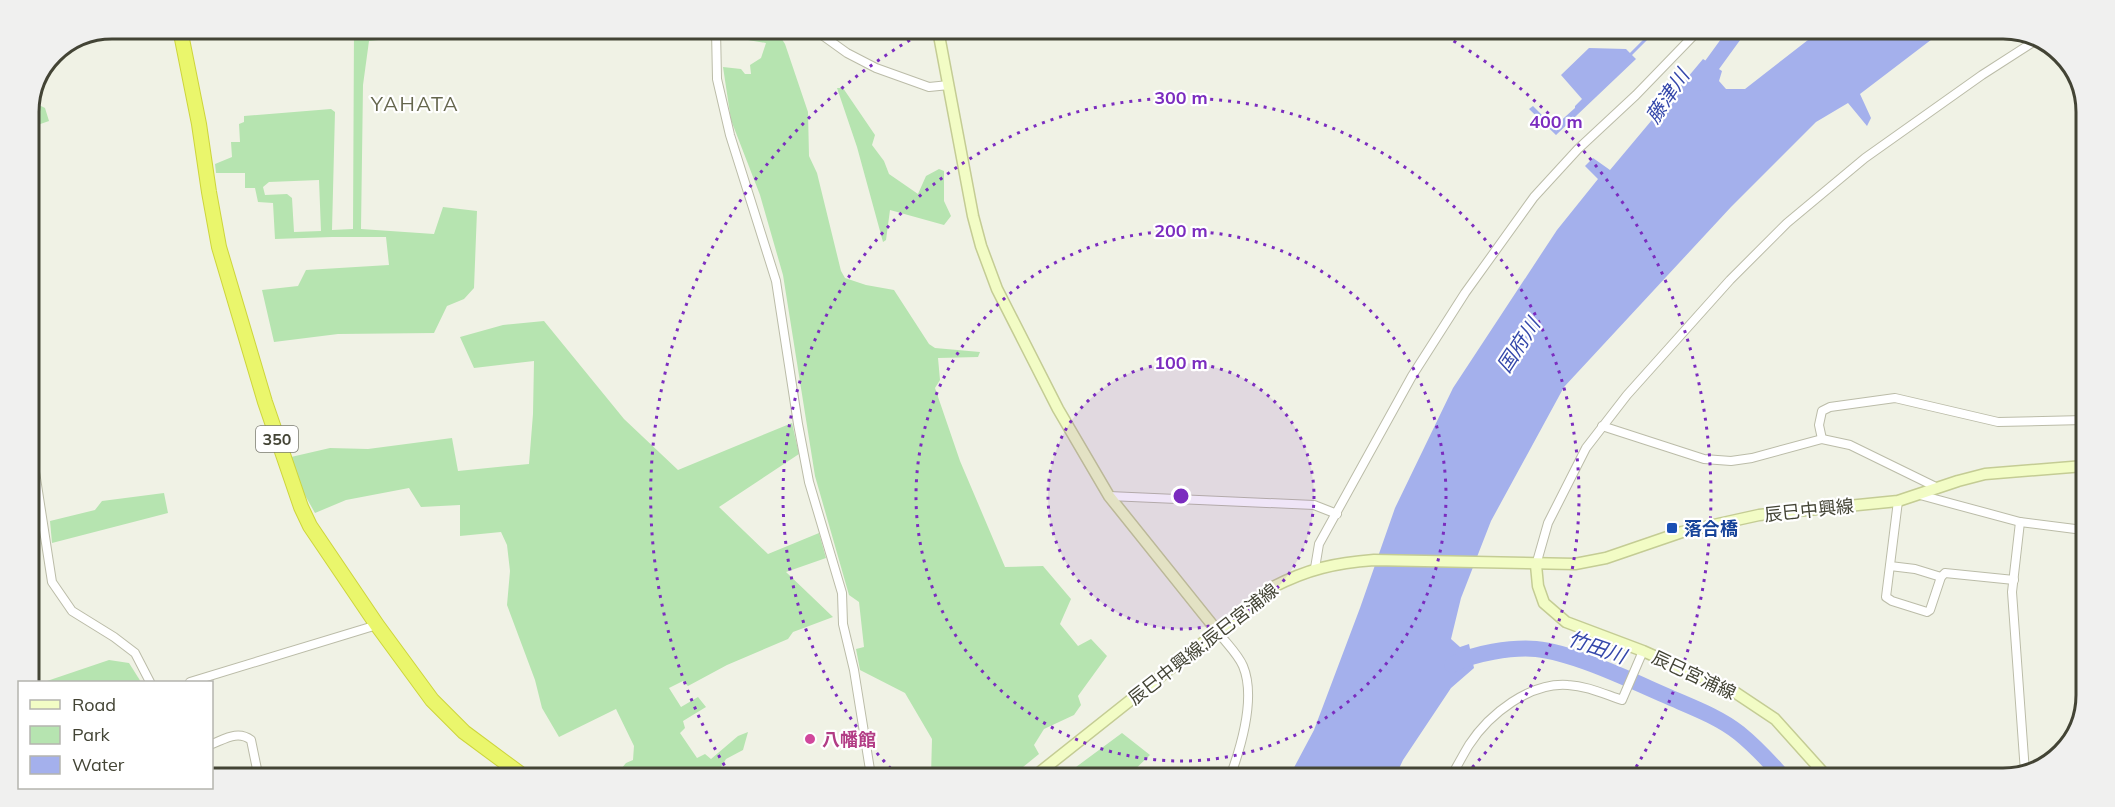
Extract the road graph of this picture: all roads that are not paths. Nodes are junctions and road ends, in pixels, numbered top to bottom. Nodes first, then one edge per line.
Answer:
1 (182, 39) edge
2 (716, 39) edge
3 (828, 39) edge
4 (940, 39) edge
5 (1690, 39) edge
6 (2030, 44) edge
7 (949, 85) junction
8 (2076, 420) edge
9 (1602, 426) junction
10 (1822, 439) junction
11 (2076, 467) edge
12 (1938, 488) junction
13 (1920, 495) junction
14 (1110, 496) junction
15 (39, 498) edge
16 (1898, 501) junction
17 (1337, 514) junction
18 (2020, 522) junction
19 (2076, 529) edge
20 (1536, 565) junction
21 (1890, 566) junction
22 (1320, 567) junction
23 (1941, 577) junction
24 (2014, 580) junction
25 (376, 625) junction
26 (1218, 633) junction
27 (1641, 655) junction
28 (149, 681) edge
29 (193, 681) edge
30 (213, 744) edge
31 (2024, 765) edge
32 (257, 768) edge
33 (512, 768) edge
34 (870, 768) edge
35 (1045, 768) edge
36 (1233, 768) edge
37 (1456, 768) edge
38 (1819, 768) edge

1 - 25 highway, 350
2 - 34 street
3 - 7 street
4 - 7 main road
5 - 17 street
6 - 9 street
7 - 14 main road
8 - 10 street
9 - 10 street
9 - 20 street
10 - 12 street
11 - 12 main road, 辰巳中興線
12 - 13 main road, 辰巳中興線
13 - 16 main road, 辰巳中興線
13 - 18 street
14 - 17 street
14 - 26 main road
15 - 28 street
16 - 20 main road, 辰巳中興線
16 - 21 street
17 - 22 street
18 - 19 street
18 - 24 street
20 - 22 main road, 辰巳中興線;辰巳宮浦線
20 - 27 main road, 辰巳宮浦線
21 - 23 street
21 - 23 street
22 - 26 main road, 辰巳中興線;辰巳宮浦線
23 - 24 street
24 - 31 street
25 - 29 street
25 - 33 highway, 350
26 - 35 main road, 辰巳中興線;辰巳宮浦線
26 - 36 street
27 - 37 street
27 - 38 main road, 辰巳宮浦線
30 - 32 street

